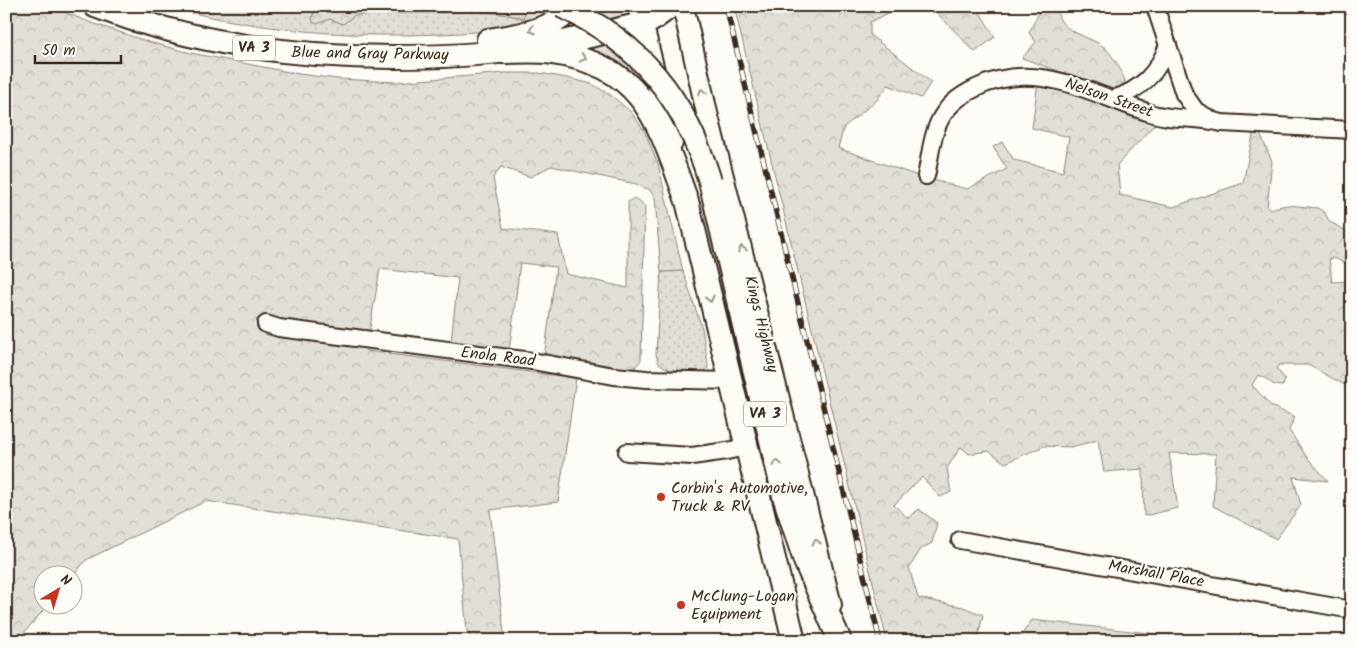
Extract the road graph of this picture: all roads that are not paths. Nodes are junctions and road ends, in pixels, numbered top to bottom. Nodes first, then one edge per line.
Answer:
1 (95, 6) edge
2 (137, 6) edge
3 (561, 6) edge
4 (573, 6) edge
5 (671, 6) edge
6 (683, 6) edge
7 (1154, 6) edge
8 (640, 15) edge
9 (1168, 45) junction
10 (500, 52) junction
11 (1113, 99) junction
12 (1212, 120) junction
13 (1352, 130) edge
14 (926, 176) dead end
15 (687, 201) junction
16 (266, 324) dead end
17 (730, 380) junction
18 (746, 447) junction
19 (627, 452) dead end
20 (960, 540) dead end
21 (1352, 610) edge
22 (794, 641) edge
23 (840, 641) edge

1 - 10 highway, Blue and Gray Parkway / VA 3
4 -> 2 highway
23 -> 3 highway, VA 3, bridge
5 - 8 highway
23 -> 6 main road, Kings Highway
7 - 9 street
8 - 10 highway
8 - 15 main road
9 - 11 street
9 - 12 street
10 -> 15 highway, VA 3
11 - 12 street, Nelson Street
11 - 14 street, Nelson Street
12 - 13 street, Nelson Street
15 -> 17 highway, VA 3
16 - 17 street, Enola Road
17 - 18 highway, VA 3
18 - 19 street
18 - 22 highway, VA 3
20 - 21 street, Marshall Place

